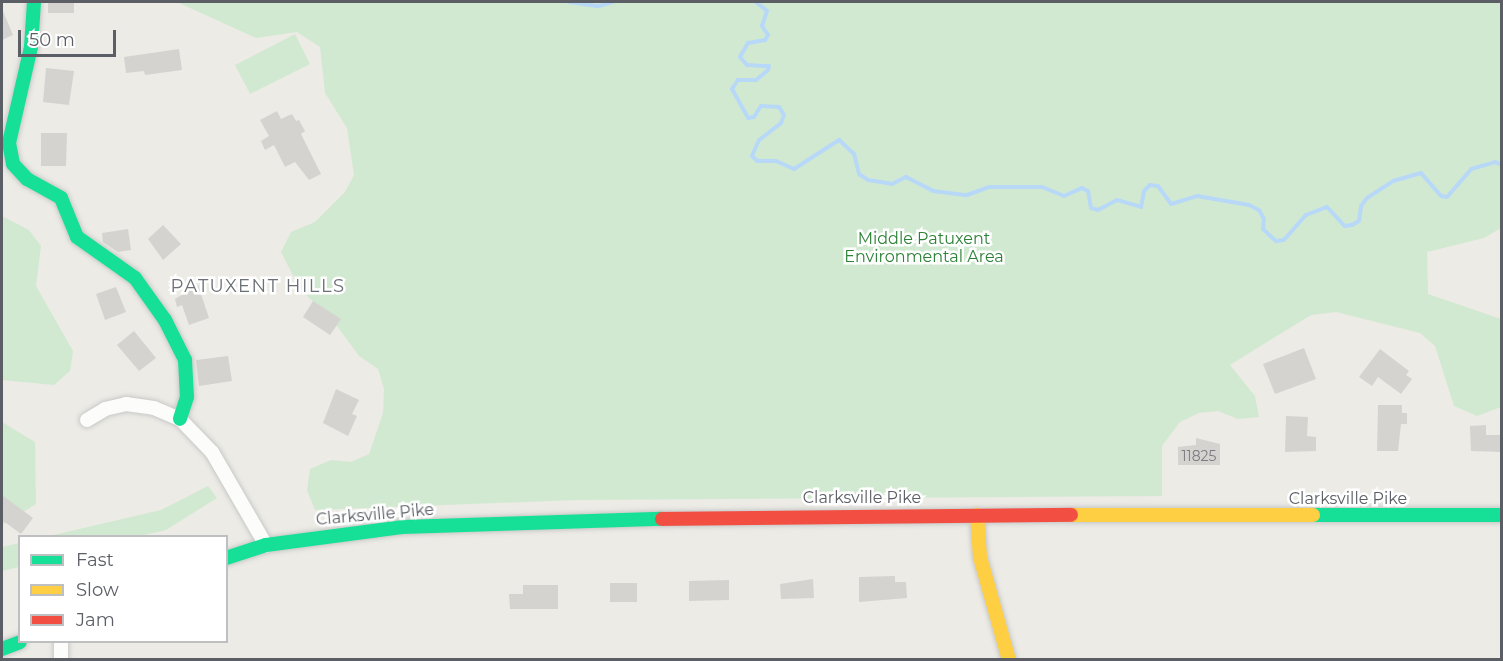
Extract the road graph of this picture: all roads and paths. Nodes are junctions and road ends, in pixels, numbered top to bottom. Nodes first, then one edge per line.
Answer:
1 (34, 2) edge
2 (180, 419) junction
3 (87, 420) dead end
4 (977, 515) junction
5 (1502, 515) edge
6 (266, 545) junction
7 (228, 557) edge
8 (18, 643) edge
9 (61, 643) edge
10 (2, 649) edge
11 (62, 660) edge
12 (1009, 660) edge

1 - 2 main road
2 - 3 street
2 - 6 street
4 - 5 main road, Clarksville Pike
4 - 6 main road, Clarksville Pike
4 - 12 main road
6 - 7 main road, Clarksville Pike
8 - 10 main road
9 - 11 street

